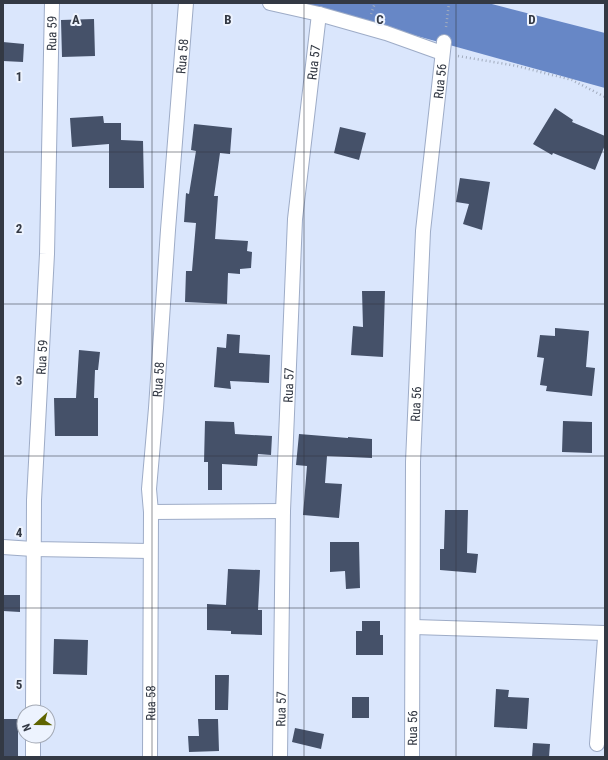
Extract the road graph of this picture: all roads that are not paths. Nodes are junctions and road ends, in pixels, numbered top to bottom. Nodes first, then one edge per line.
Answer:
1 (52, 3) edge
2 (186, 3) edge
3 (270, 3) edge
4 (319, 14) junction
5 (283, 511) junction
6 (151, 512) junction
7 (3, 547) edge
8 (33, 549) junction
9 (150, 551) junction
10 (414, 627) junction
11 (605, 633) edge
12 (605, 638) edge
13 (33, 704) edge
14 (33, 744) edge
15 (597, 744) dead end
16 (33, 757) edge
17 (150, 757) edge
18 (280, 757) edge
19 (412, 757) edge

1 - 8 street, Rua 59
2 - 6 street, Rua 58
3 - 4 street
4 - 5 street, Rua 57
4 - 10 street, Rua 56
5 - 6 street
5 - 18 street, Rua 57
6 - 9 street, Rua 58
7 - 8 street
8 - 9 street
8 - 13 street, Rua 59
9 - 17 street, Rua 58
10 - 11 street
10 - 19 street, Rua 56
12 - 15 street
14 - 16 street

